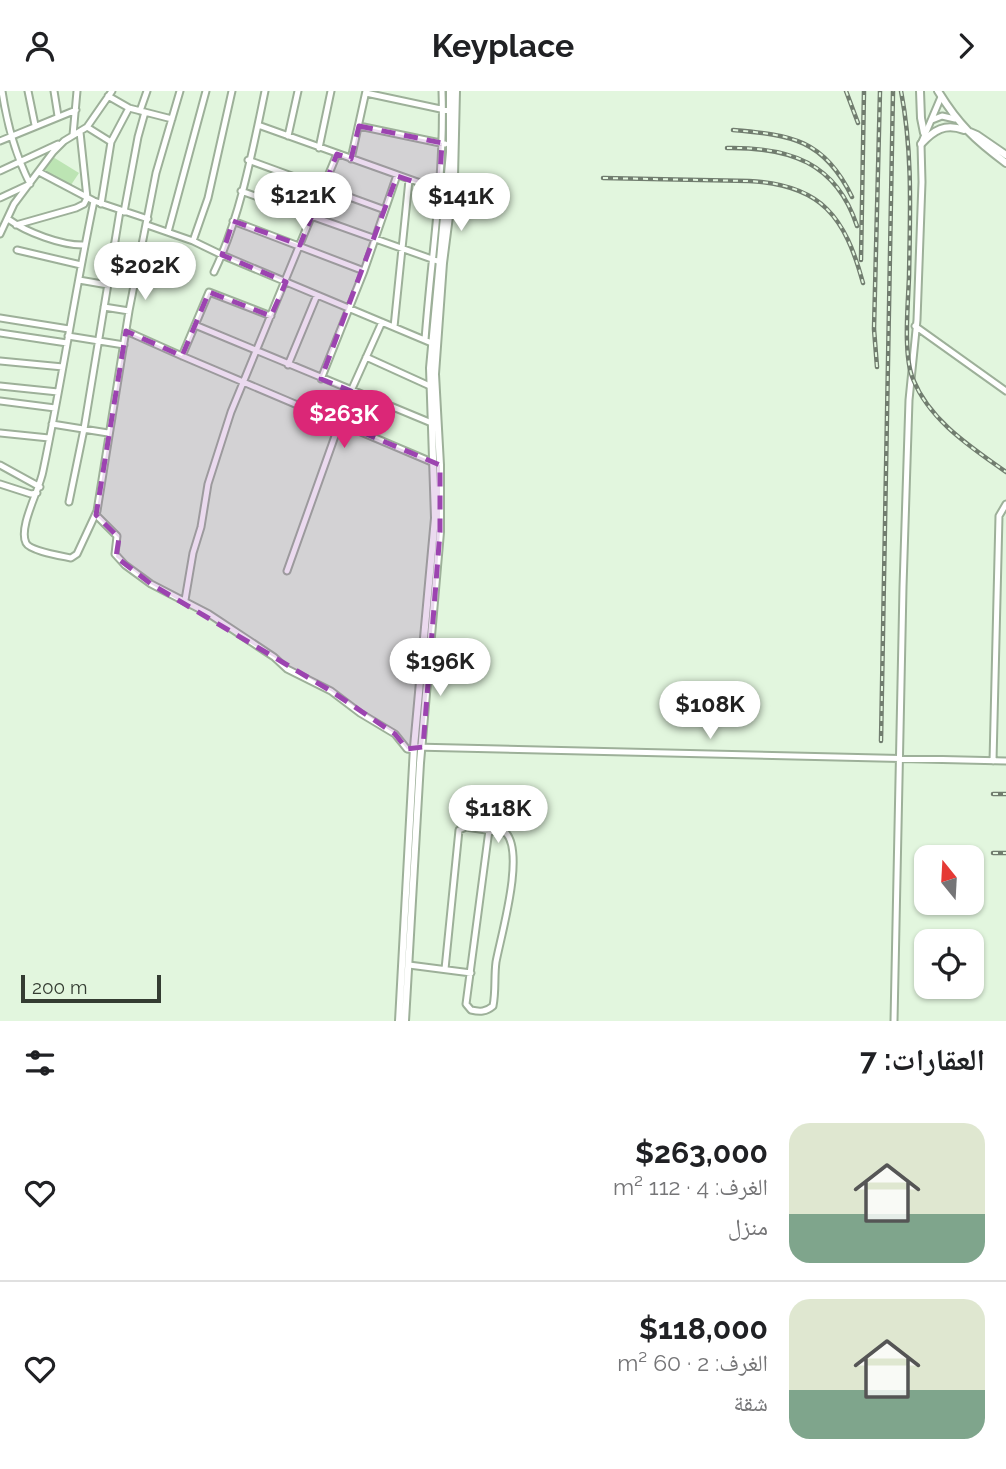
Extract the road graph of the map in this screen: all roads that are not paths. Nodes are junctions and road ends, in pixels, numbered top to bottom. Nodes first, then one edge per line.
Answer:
1 (28, 91) edge
2 (54, 91) edge
3 (77, 91) edge
4 (147, 91) edge
5 (180, 91) edge
6 (206, 91) edge
7 (232, 91) edge
8 (265, 91) edge
9 (298, 91) edge
10 (331, 91) edge
11 (442, 91) edge
12 (450, 91) edge
13 (456, 91) edge
14 (920, 91) edge
15 (366, 92) edge
16 (110, 93) edge
17 (2, 94) edge
18 (939, 94) edge
19 (129, 108) junction
20 (76, 110) junction
21 (446, 110) junction
22 (143, 111) junction
23 (58, 116) junction
24 (172, 119) junction
25 (956, 119) junction
26 (930, 122) junction
27 (35, 125) junction
28 (258, 125) junction
29 (359, 126) junction
30 (87, 127) junction
31 (80, 132) junction
32 (969, 132) junction
33 (924, 133) junction
34 (73, 135) junction
35 (10, 136) junction
36 (288, 136) junction
37 (0, 141) edge
38 (64, 141) junction
39 (111, 142) junction
40 (446, 144) junction
41 (921, 144) junction
42 (319, 148) junction
43 (337, 154) junction
44 (1006, 155) edge
45 (351, 159) junction
46 (248, 160) junction
47 (1006, 163) edge
48 (20, 164) junction
49 (0, 171) edge
50 (39, 172) junction
51 (397, 175) junction
52 (408, 180) junction
53 (30, 184) junction
54 (324, 187) junction
55 (242, 191) junction
56 (442, 191) junction
57 (8, 194) junction
58 (0, 198) edge
59 (87, 198) junction
60 (94, 201) junction
61 (14, 204) junction
62 (101, 204) junction
63 (385, 210) junction
64 (122, 211) junction
65 (8, 216) junction
66 (312, 216) junction
67 (233, 221) junction
68 (148, 222) junction
69 (0, 223) edge
70 (16, 225) junction
71 (169, 232) junction
72 (0, 234) edge
73 (375, 239) junction
74 (192, 241) junction
75 (85, 245) junction
76 (300, 245) junction
77 (400, 248) junction
78 (17, 250) dead end
79 (222, 255) junction
80 (438, 261) junction
81 (81, 265) junction
82 (364, 271) junction
83 (214, 272) dead end
84 (79, 281) junction
85 (286, 282) junction
86 (108, 285) junction
87 (317, 295) junction
88 (104, 307) junction
89 (350, 308) junction
90 (130, 311) junction
91 (271, 316) junction
92 (0, 319) edge
93 (382, 322) junction
94 (195, 325) junction
95 (915, 326) junction
96 (394, 327) junction
97 (126, 331) junction
98 (0, 333) edge
99 (68, 336) junction
100 (98, 340) junction
101 (425, 340) junction
102 (124, 345) junction
103 (434, 345) junction
104 (256, 352) junction
105 (182, 356) junction
106 (366, 357) junction
107 (0, 361) edge
108 (288, 365) junction
109 (63, 367) junction
110 (321, 379) junction
111 (243, 382) junction
112 (0, 386) edge
113 (433, 387) junction
114 (1006, 390) edge
115 (351, 391) junction
116 (58, 392) junction
117 (0, 401) edge
118 (55, 408) junction
119 (340, 423) junction
120 (52, 424) junction
121 (435, 424) junction
122 (84, 429) junction
123 (0, 433) edge
124 (108, 433) junction
125 (49, 438) junction
126 (437, 464) junction
127 (0, 465) edge
128 (0, 484) edge
129 (38, 490) junction
130 (69, 502) dead end
131 (1006, 504) edge
132 (96, 515) junction
133 (287, 571) dead end
134 (185, 600) junction
135 (422, 747) junction
136 (414, 749) junction
137 (900, 759) junction
138 (993, 761) junction
139 (1006, 761) edge
140 (489, 830) junction
141 (409, 965) junction
142 (446, 969) junction
143 (471, 973) junction
144 (399, 1021) edge
145 (405, 1021) edge
146 (894, 1021) edge

1 - 27 street
2 - 23 street
3 - 20 street
4 - 22 street
5 - 24 street
6 - 71 street
7 - 74 street
8 - 28 street
9 - 36 street
10 - 42 street
11 - 21 street
12 - 21 main road
13 - 80 main road
14 - 33 main road
15 - 21 street
15 - 29 street
16 - 19 street
16 - 30 street
17 - 35 street
18 - 25 main road
18 - 26 street
19 - 22 street
19 - 39 street
20 - 23 street
20 - 34 street
21 - 40 main road
22 - 24 street
22 - 64 street
23 - 27 street
24 - 68 street
25 - 26 street
25 - 32 main road
26 - 33 street
27 - 35 street
28 - 36 street
28 - 46 street
29 - 40 street
29 - 45 street
30 - 31 street
30 - 39 street
31 - 34 street
31 - 59 street
32 - 41 main road
32 - 44 main road
32 - 47 main road
33 - 41 street
34 - 38 street
35 - 37 street
35 - 48 street
36 - 42 street
38 - 48 street
38 - 50 street
39 - 62 street
40 - 56 main road
41 - 95 street
42 - 43 street
43 - 45 street
43 - 54 street
45 - 51 street
46 - 54 street
46 - 55 street
48 - 49 street
48 - 53 street
50 - 53 street
50 - 59 street
51 - 52 street
51 - 63 street
52 - 56 street
52 - 77 street
53 - 57 street
53 - 61 street
54 - 63 street
54 - 66 street
55 - 66 street
55 - 67 street
56 - 80 main road
57 - 58 street
57 - 61 street
59 - 60 street
59 - 70 street
60 - 62 street
60 - 75 street
61 - 65 street
62 - 64 street
63 - 73 street
64 - 68 street
64 - 86 street
65 - 69 street
65 - 70 street
65 - 72 street
66 - 73 street
66 - 76 street
67 - 76 street
67 - 79 street
68 - 71 street
68 - 90 street
70 - 75 street
71 - 74 street
73 - 77 street
73 - 82 street
74 - 79 street
75 - 81 street
76 - 82 street
76 - 85 street
77 - 80 street
77 - 96 street
78 - 81 street
79 - 83 street
79 - 85 street
80 - 101 street
80 - 103 main road
81 - 84 street
82 - 89 street
84 - 86 street
84 - 99 street
85 - 87 street
85 - 91 street
86 - 88 street
87 - 89 street
87 - 108 street
88 - 90 street
88 - 100 street
89 - 93 street
89 - 110 street
90 - 97 street
91 - 94 street
91 - 104 street
92 - 99 street
93 - 96 street
93 - 106 street
94 - 104 street
94 - 105 street
95 - 114 street
95 - 137 street
96 - 101 street
97 - 102 street
97 - 105 street
98 - 99 street
99 - 100 street
99 - 109 street
100 - 102 street
100 - 122 street
101 - 103 street
102 - 124 street
103 - 113 main road
104 - 108 street
104 - 111 street
105 - 111 street
106 - 113 street
106 - 115 street
107 - 109 street
108 - 110 street
109 - 116 street
110 - 115 street
111 - 119 street
111 - 134 street
112 - 116 street
113 - 121 main road
115 - 119 street
115 - 121 street
116 - 118 street
117 - 118 street
118 - 120 street
119 - 126 street
119 - 133 street
120 - 122 street
120 - 125 street
121 - 126 main road
122 - 124 street
122 - 130 street
123 - 125 street
124 - 132 street
125 - 129 street
126 - 135 main road
126 - 136 main road
127 - 129 street
128 - 129 street
129 - 132 street
131 - 138 street
132 - 134 street
134 - 136 street
135 - 136 street
135 - 137 street
135 - 141 main road
136 - 144 main road
137 - 138 street
137 - 146 street
138 - 139 street
140 - 142 street
140 - 143 street
140 - 143 street
141 - 142 street
141 - 145 main road
142 - 143 street

